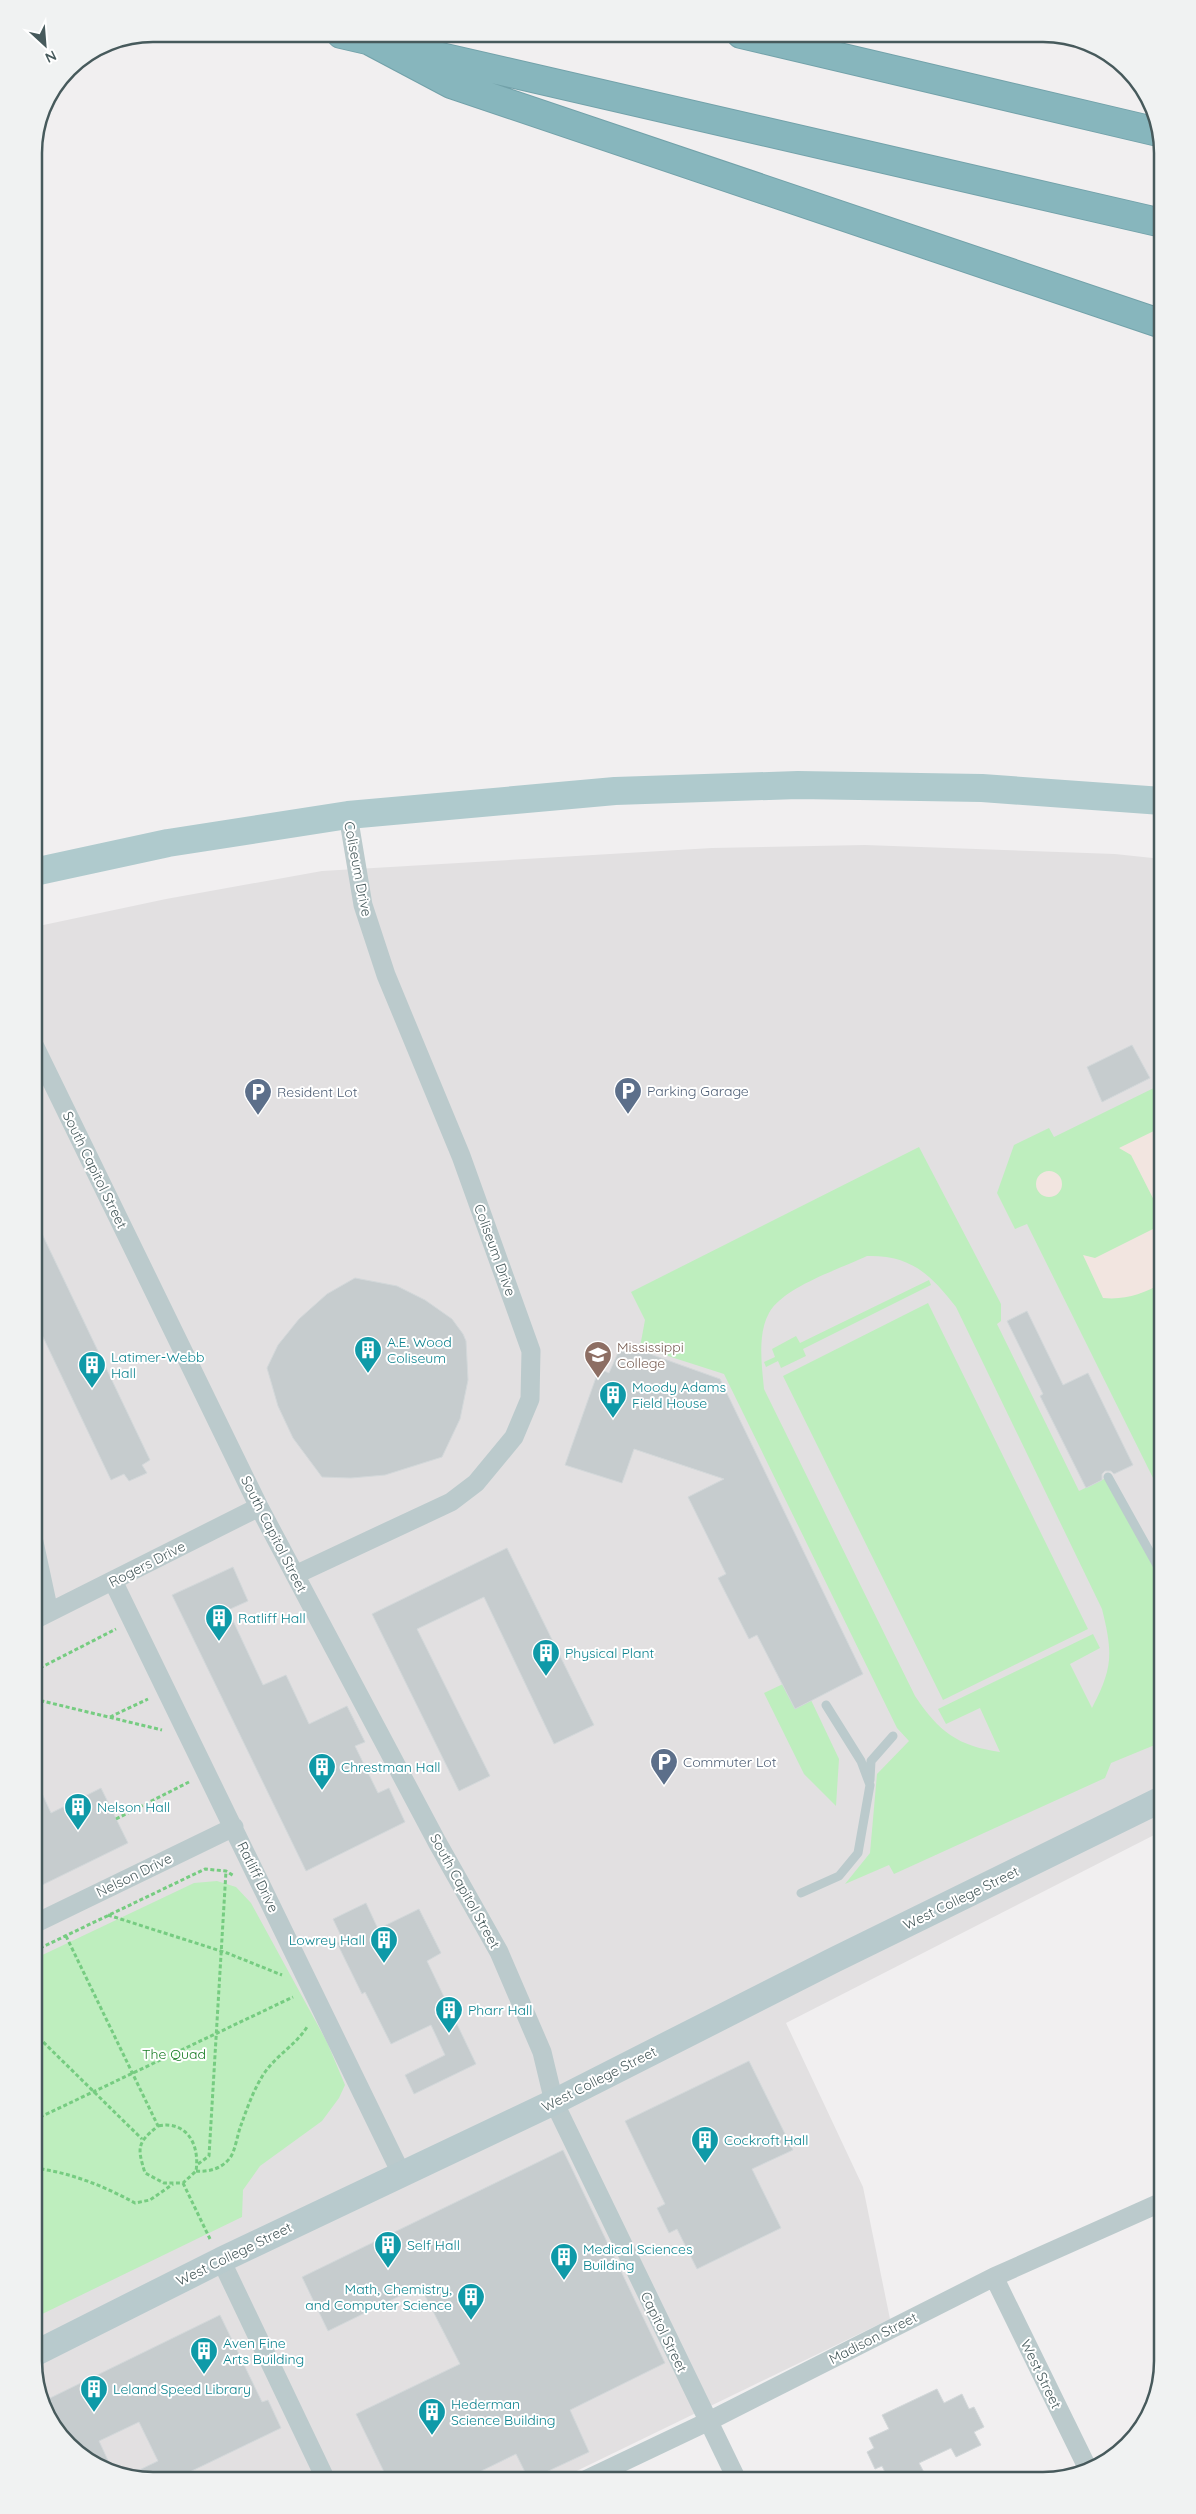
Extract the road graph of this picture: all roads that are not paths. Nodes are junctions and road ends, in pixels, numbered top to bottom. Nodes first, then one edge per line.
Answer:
1 (366, 42) edge
2 (380, 42) edge
3 (778, 43) edge
4 (1151, 130) edge
5 (1154, 221) edge
6 (1154, 321) edge
7 (1154, 801) edge
8 (348, 815) junction
9 (43, 870) edge
10 (43, 1063) edge
11 (1108, 1477) dead end
12 (260, 1507) junction
13 (1154, 1560) edge
14 (295, 1575) junction
15 (113, 1582) junction
16 (42, 1616) edge
17 (826, 1705) dead end
18 (893, 1736) dead end
19 (870, 1785) junction
20 (1154, 1803) edge
21 (234, 1827) junction
22 (801, 1893) dead end
23 (42, 1920) edge
24 (554, 2102) junction
25 (401, 2173) junction
26 (1154, 2206) edge
27 (212, 2252) junction
28 (994, 2277) junction
29 (42, 2349) edge
30 (708, 2422) junction
31 (1085, 2463) edge
32 (322, 2471) edge
33 (603, 2472) edge
34 (734, 2472) edge

1 - 6 highway
2 - 5 highway
3 - 4 highway
7 - 8 main road
8 - 9 main road
8 - 14 street, Coliseum Drive
10 - 12 street, South Capitol Street
11 - 13 lane
12 - 14 street, South Capitol Street
12 - 15 street, Rogers Drive
14 - 24 street, South Capitol Street
15 - 16 street, Rogers Drive
15 - 21 street, Ratliff Drive
17 - 19 lane
18 - 19 lane
19 - 22 lane
20 - 24 street, West College Street
21 - 23 street, Nelson Drive
21 - 25 street, Ratliff Drive
24 - 25 street, West College Street
24 - 30 street, Capitol Street
25 - 27 street, West College Street
26 - 28 street, Madison Street
27 - 29 street, West College Street
27 - 32 street
28 - 30 street, Madison Street
28 - 31 street, West Street
30 - 33 street, Madison Street
30 - 34 street, Capitol Street

